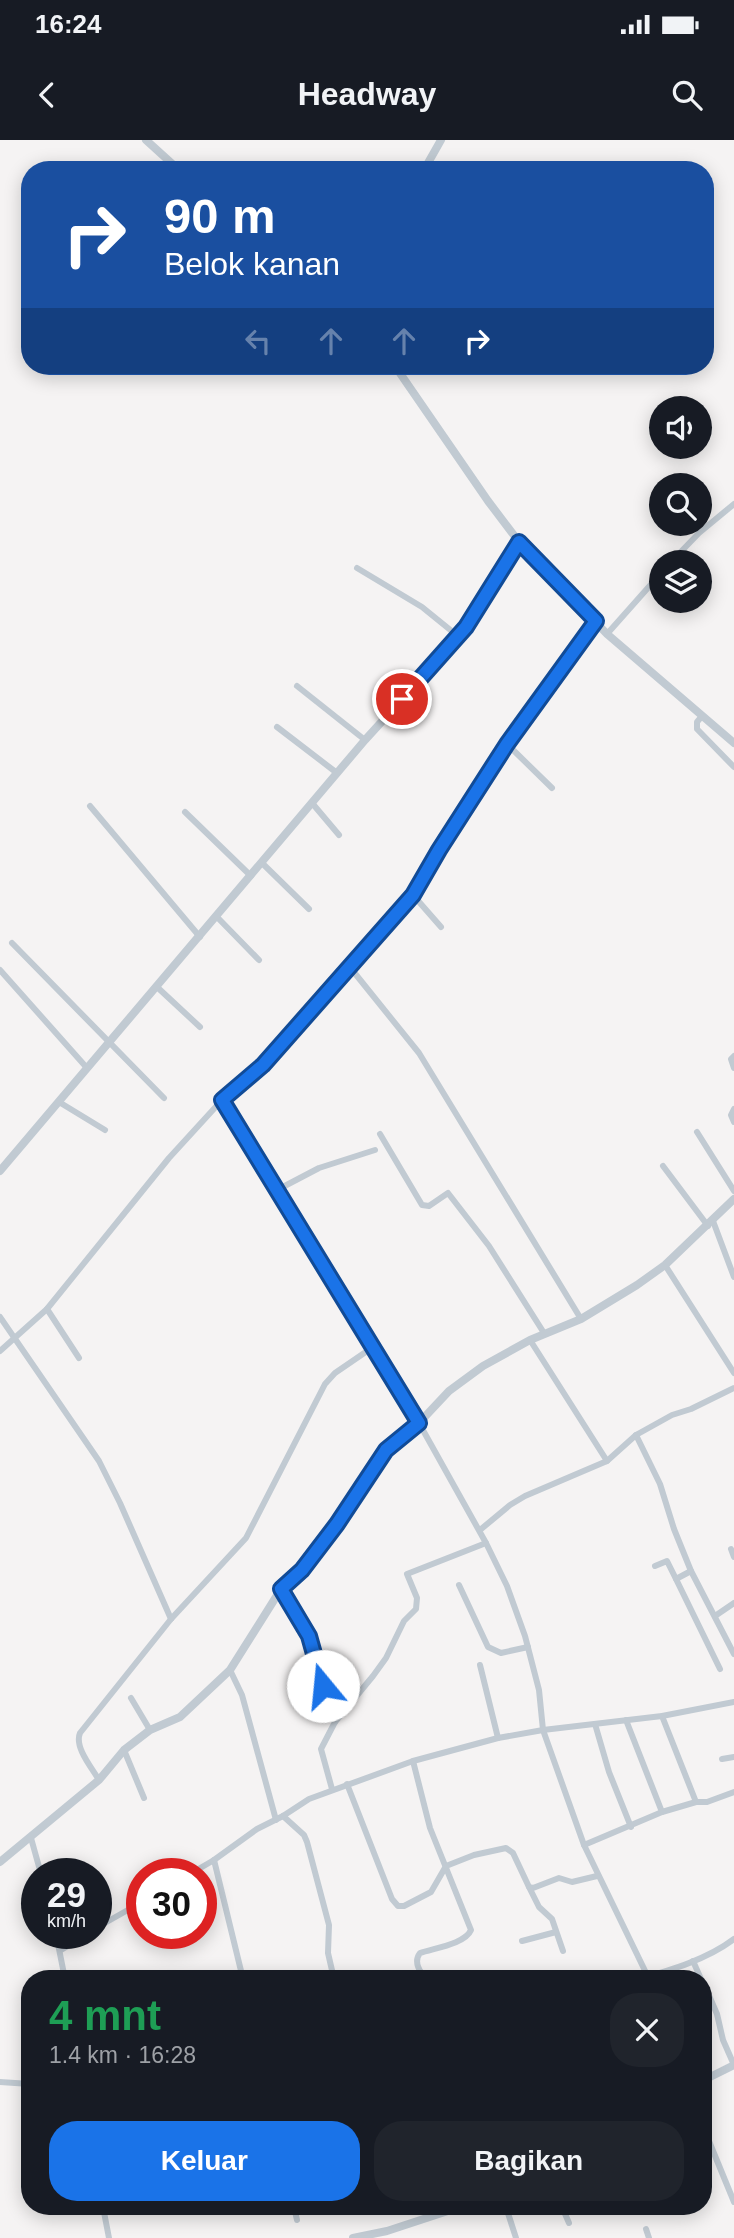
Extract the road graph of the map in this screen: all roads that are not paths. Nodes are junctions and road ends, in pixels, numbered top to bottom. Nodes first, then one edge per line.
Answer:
1 (146, 140) edge
2 (441, 140) edge
3 (169, 161) edge
4 (429, 161) edge
5 (401, 375) edge
6 (734, 504) edge
7 (519, 542) junction
8 (683, 550) edge
9 (357, 568) dead end
10 (649, 587) edge
11 (596, 621) junction
12 (607, 634) junction
13 (459, 637) junction
14 (297, 686) dead end
15 (702, 716) junction
16 (277, 727) dead end
17 (365, 740) junction
18 (734, 743) edge
19 (507, 744) junction
20 (734, 767) edge
21 (337, 773) junction
22 (552, 788) dead end
23 (312, 803) junction
24 (90, 806) dead end
25 (185, 812) dead end
26 (339, 835) dead end
27 (262, 863) junction
28 (251, 876) junction
29 (413, 895) junction
30 (309, 909) dead end
31 (217, 917) junction
32 (441, 927) dead end
33 (200, 937) junction
34 (12, 943) dead end
35 (259, 960) dead end
36 (349, 966) junction
37 (2, 975) edge
38 (157, 986) junction
39 (200, 1027) dead end
40 (109, 1042) junction
41 (734, 1056) edge
42 (87, 1068) junction
43 (734, 1068) edge
44 (164, 1098) dead end
45 (222, 1100) junction
46 (59, 1102) junction
47 (734, 1109) edge
48 (734, 1122) edge
49 (105, 1130) dead end
50 (697, 1132) dead end
51 (380, 1134) dead end
52 (375, 1150) dead end
53 (663, 1166) dead end
54 (0, 1171) edge
55 (277, 1191) junction
56 (734, 1191) edge
57 (734, 1199) edge
58 (710, 1223) junction
59 (665, 1265) junction
60 (734, 1277) edge
61 (47, 1309) junction
62 (0, 1317) edge
63 (581, 1319) junction
64 (544, 1333) junction
65 (14, 1339) junction
66 (530, 1340) junction
67 (373, 1347) junction
68 (0, 1351) edge
69 (79, 1358) dead end
70 (734, 1373) edge
71 (734, 1388) edge
72 (419, 1423) junction
73 (636, 1435) junction
74 (607, 1461) junction
75 (480, 1530) junction
76 (486, 1543) junction
77 (731, 1549) dead end
78 (734, 1557) edge
79 (655, 1566) dead end
80 (691, 1572) junction
81 (676, 1579) junction
82 (460, 1585) dead end
83 (281, 1589) junction
84 (734, 1603) edge
85 (715, 1616) junction
86 (171, 1619) junction
87 (528, 1647) junction
88 (734, 1654) edge
89 (480, 1665) dead end
90 (720, 1669) dead end
91 (230, 1670) junction
92 (131, 1698) dead end
93 (734, 1702) edge
94 (662, 1716) junction
95 (625, 1720) junction
96 (335, 1722) junction
97 (595, 1724) junction
98 (150, 1730) junction
99 (543, 1730) junction
100 (498, 1738) junction
101 (124, 1750) junction
102 (734, 1757) edge
103 (722, 1759) dead end
104 (413, 1760) junction
105 (99, 1780) junction
106 (347, 1784) junction
107 (332, 1789) junction
108 (734, 1792) edge
109 (144, 1798) dead end
110 (696, 1802) junction
111 (662, 1812) junction
112 (284, 1816) junction
113 (276, 1820) junction
114 (631, 1827) junction
115 (32, 1838) junction
116 (584, 1844) junction
117 (37, 1858) edge
118 (217, 1858) edge
119 (0, 1862) edge
120 (446, 1866) junction
121 (217, 1872) edge
122 (597, 1876) junction
123 (529, 1888) junction
124 (556, 1932) junction
125 (734, 1939) edge
126 (522, 1941) dead end
127 (61, 1950) edge
128 (563, 1951) dead end
129 (693, 1961) junction
130 (64, 1970) edge
131 (241, 1970) edge
132 (332, 1970) edge
133 (419, 1970) edge
134 (642, 1970) edge
135 (668, 1970) edge
136 (697, 1970) edge
137 (712, 2002) edge
138 (734, 2065) edge
139 (712, 2076) edge
140 (0, 2082) edge
141 (21, 2083) edge
142 (712, 2148) edge
143 (734, 2202) edge
144 (105, 2215) edge
145 (296, 2215) edge
146 (436, 2215) edge
147 (509, 2215) edge
148 (566, 2215) edge
149 (297, 2220) dead end
150 (569, 2223) dead end
151 (646, 2229) dead end
152 (109, 2238) edge
153 (352, 2238) edge
154 (516, 2238) edge
155 (649, 2238) edge

1 - 3 street
2 - 4 street
5 - 7 street
6 - 8 street
7 - 11 street
7 - 13 street
9 - 13 street
10 - 12 street
11 - 12 street
11 - 19 street
12 - 15 street
13 - 17 street
14 - 17 street
15 - 18 street
15 - 20 street
16 - 21 street
17 - 21 street
19 - 22 street
19 - 29 street
21 - 23 street
23 - 26 street
23 - 27 street
24 - 33 street
25 - 28 street
27 - 28 street
27 - 30 street
28 - 31 street
29 - 32 street
29 - 36 street
31 - 33 street
31 - 35 street
33 - 38 street
34 - 40 street
36 - 45 street
36 - 63 street
37 - 42 street
38 - 39 street
38 - 40 street
40 - 42 street
40 - 44 street
41 - 43 street
42 - 46 street
45 - 55 street
45 - 61 street
46 - 49 street
46 - 54 street
47 - 48 street
50 - 56 street
51 - 64 street
52 - 55 street
53 - 58 street
55 - 67 street
57 - 58 street
58 - 59 street
58 - 60 street
59 - 63 street
59 - 70 street
61 - 65 street
61 - 69 street
62 - 65 street
63 - 64 street
64 - 66 street
65 - 68 street
65 - 86 street
66 - 72 street
66 - 74 street
67 - 72 street
67 - 86 street
71 - 73 street
72 - 75 street
72 - 83 street
73 - 74 street
73 - 80 street
74 - 75 street
75 - 76 street
76 - 87 street
76 - 96 street
77 - 78 street
79 - 81 street
80 - 81 street
80 - 85 street
81 - 90 street
82 - 87 street
83 - 91 street
83 - 96 street
84 - 85 street
85 - 88 street
86 - 105 street
87 - 99 street
89 - 100 street
91 - 98 street
91 - 113 street
92 - 98 street
93 - 94 street
94 - 95 street
94 - 110 street
95 - 97 street
95 - 111 street
96 - 107 street
97 - 99 street
97 - 114 street
98 - 101 street
99 - 100 street
99 - 116 street
100 - 104 street
101 - 105 street
101 - 109 street
102 - 103 street
104 - 106 street
104 - 120 street
105 - 115 street
106 - 107 street
106 - 120 street
107 - 112 street
108 - 110 street
110 - 111 street
111 - 114 street
112 - 113 street
112 - 132 street
113 - 118 street
114 - 116 street
115 - 117 street
115 - 119 street
116 - 122 street
120 - 123 street
120 - 133 street
121 - 131 street
122 - 123 street
122 - 134 street
123 - 124 street
124 - 126 street
124 - 128 street
125 - 129 street
127 - 130 street
129 - 135 street
129 - 136 street
137 - 138 street
138 - 139 street
140 - 141 street
142 - 143 street
144 - 152 street
145 - 149 street
146 - 153 street
147 - 154 street
148 - 150 street
151 - 155 street

